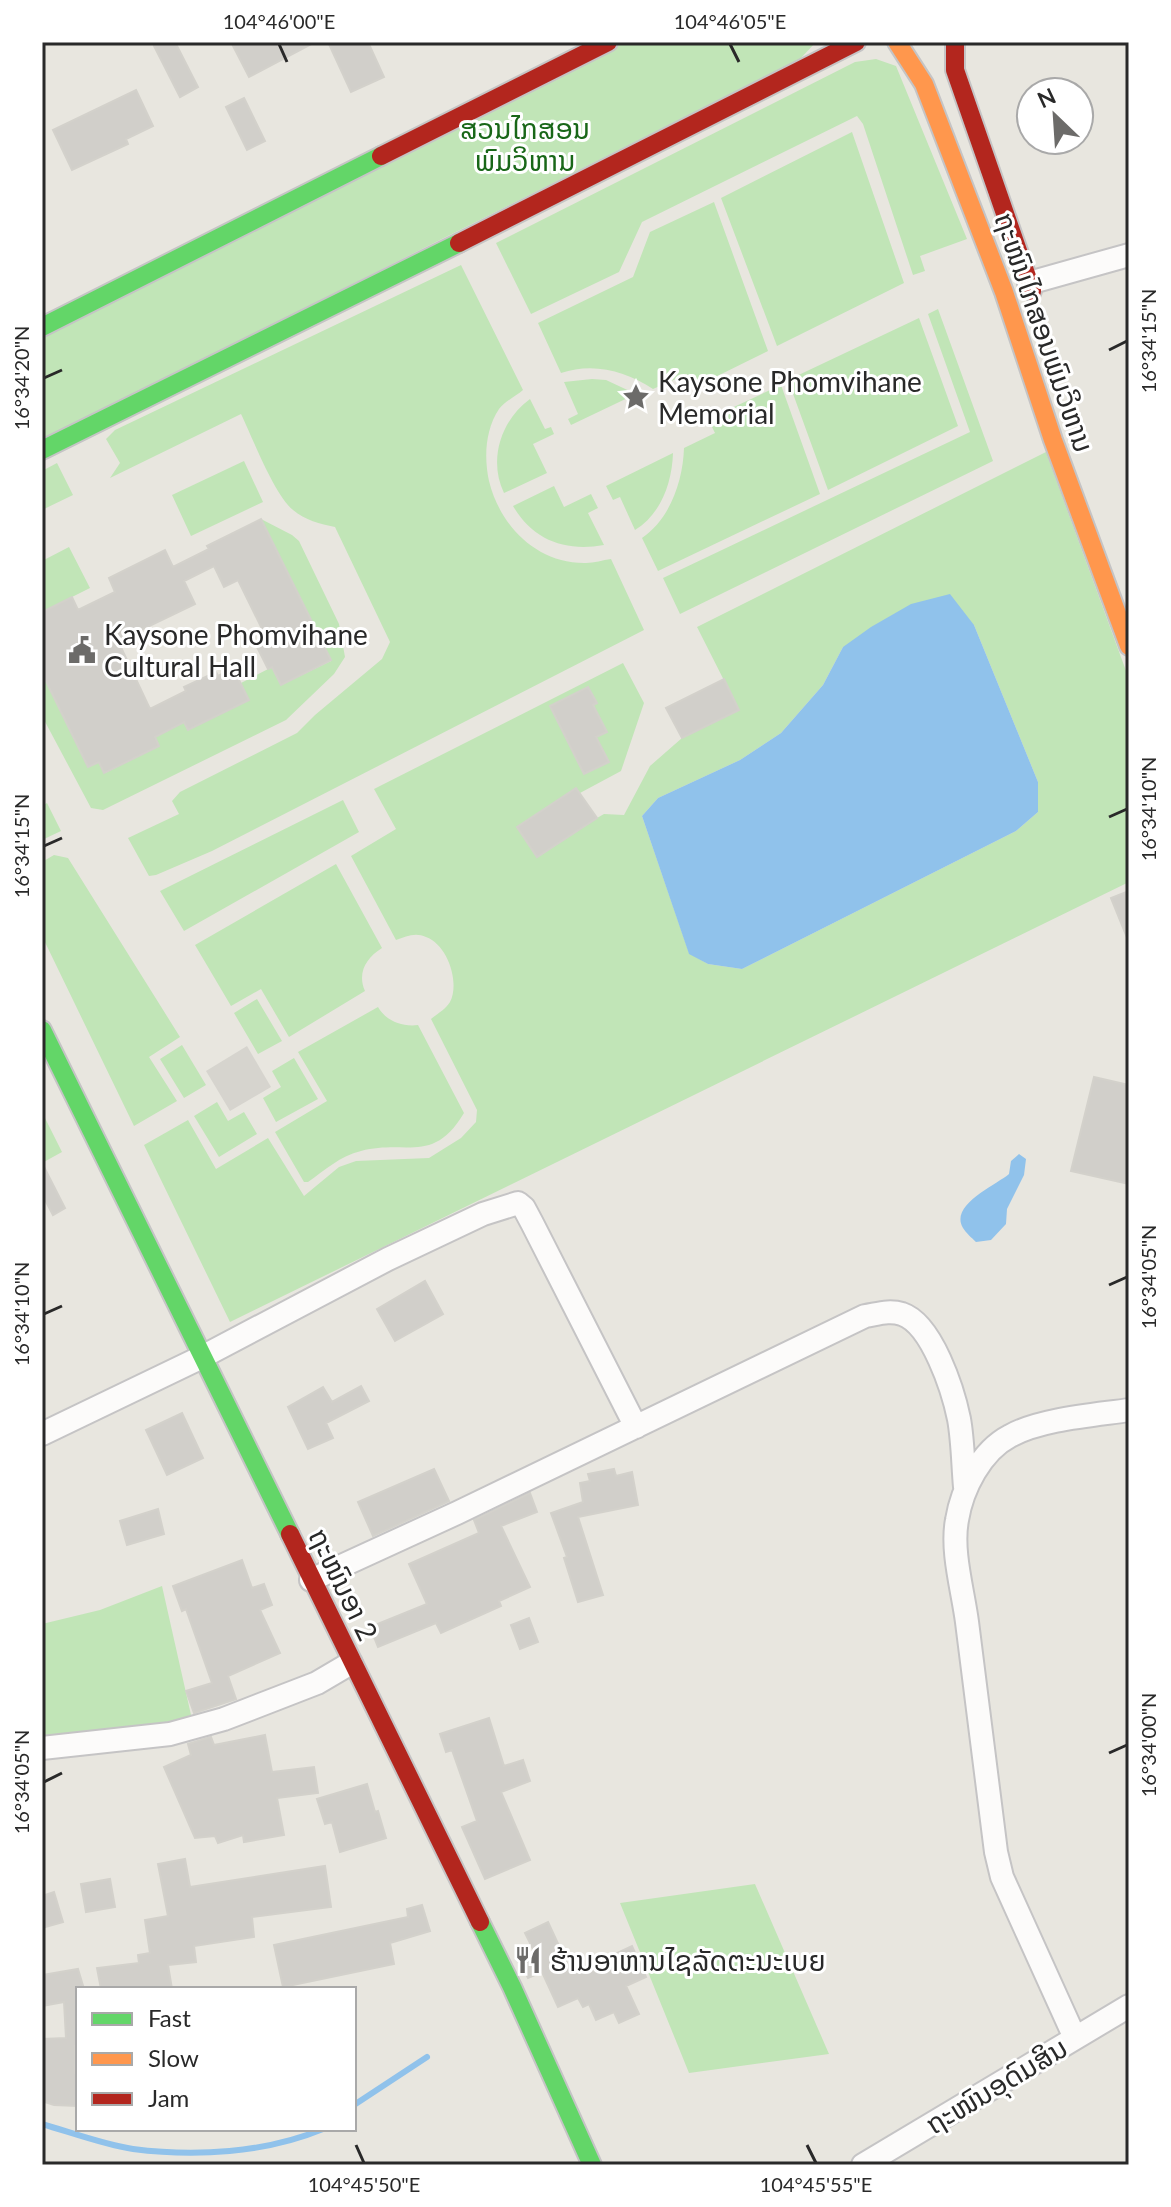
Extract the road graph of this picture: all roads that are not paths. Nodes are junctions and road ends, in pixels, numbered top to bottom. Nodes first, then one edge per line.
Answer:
1 (608, 42) edge
2 (856, 42) edge
3 (897, 42) edge
4 (955, 42) edge
5 (1018, 254) junction
6 (1129, 255) edge
7 (992, 263) junction
8 (1029, 283) junction
9 (1039, 313) dead end
10 (42, 327) edge
11 (42, 450) edge
12 (1129, 646) edge
13 (42, 1030) edge
14 (202, 1357) junction
15 (1129, 1410) edge
16 (636, 1427) junction
17 (42, 1434) edge
18 (965, 1487) junction
19 (311, 1580) junction
20 (351, 1663) junction
21 (42, 1748) edge
22 (1129, 2006) edge
23 (1075, 2038) junction
24 (592, 2165) edge
25 (863, 2165) edge

1 - 10 main road
2 - 11 main road
3 - 7 main road, ຖະໜົນໄກສອນພົມວິຫານ
4 - 5 main road, ຖະໜົນໄກສອນພົມວິຫານ
5 - 7 main road
5 - 8 main road, ຖະໜົນໄກສອນພົມວິຫານ
6 - 8 street
7 - 12 main road, ຖະໜົນໄກສອນພົມວິຫານ
8 - 9 main road, ຖະໜົນໄກສອນພົມວິຫານ
13 - 14 main road, ຖະໜົນອາ 2
14 - 16 street
14 - 17 street
14 - 19 main road, ຖະໜົນອາ 2
15 - 18 street
16 - 18 street
16 - 19 street
18 - 23 street
19 - 20 main road, ຖະໜົນອາ 2
20 - 21 street
20 - 24 main road, ຖະໜົນອາ 2
22 - 23 street, ຖະໜົນອຸດົມສິນ
23 - 25 street, ຖະໜົນອຸດົມສິນ

